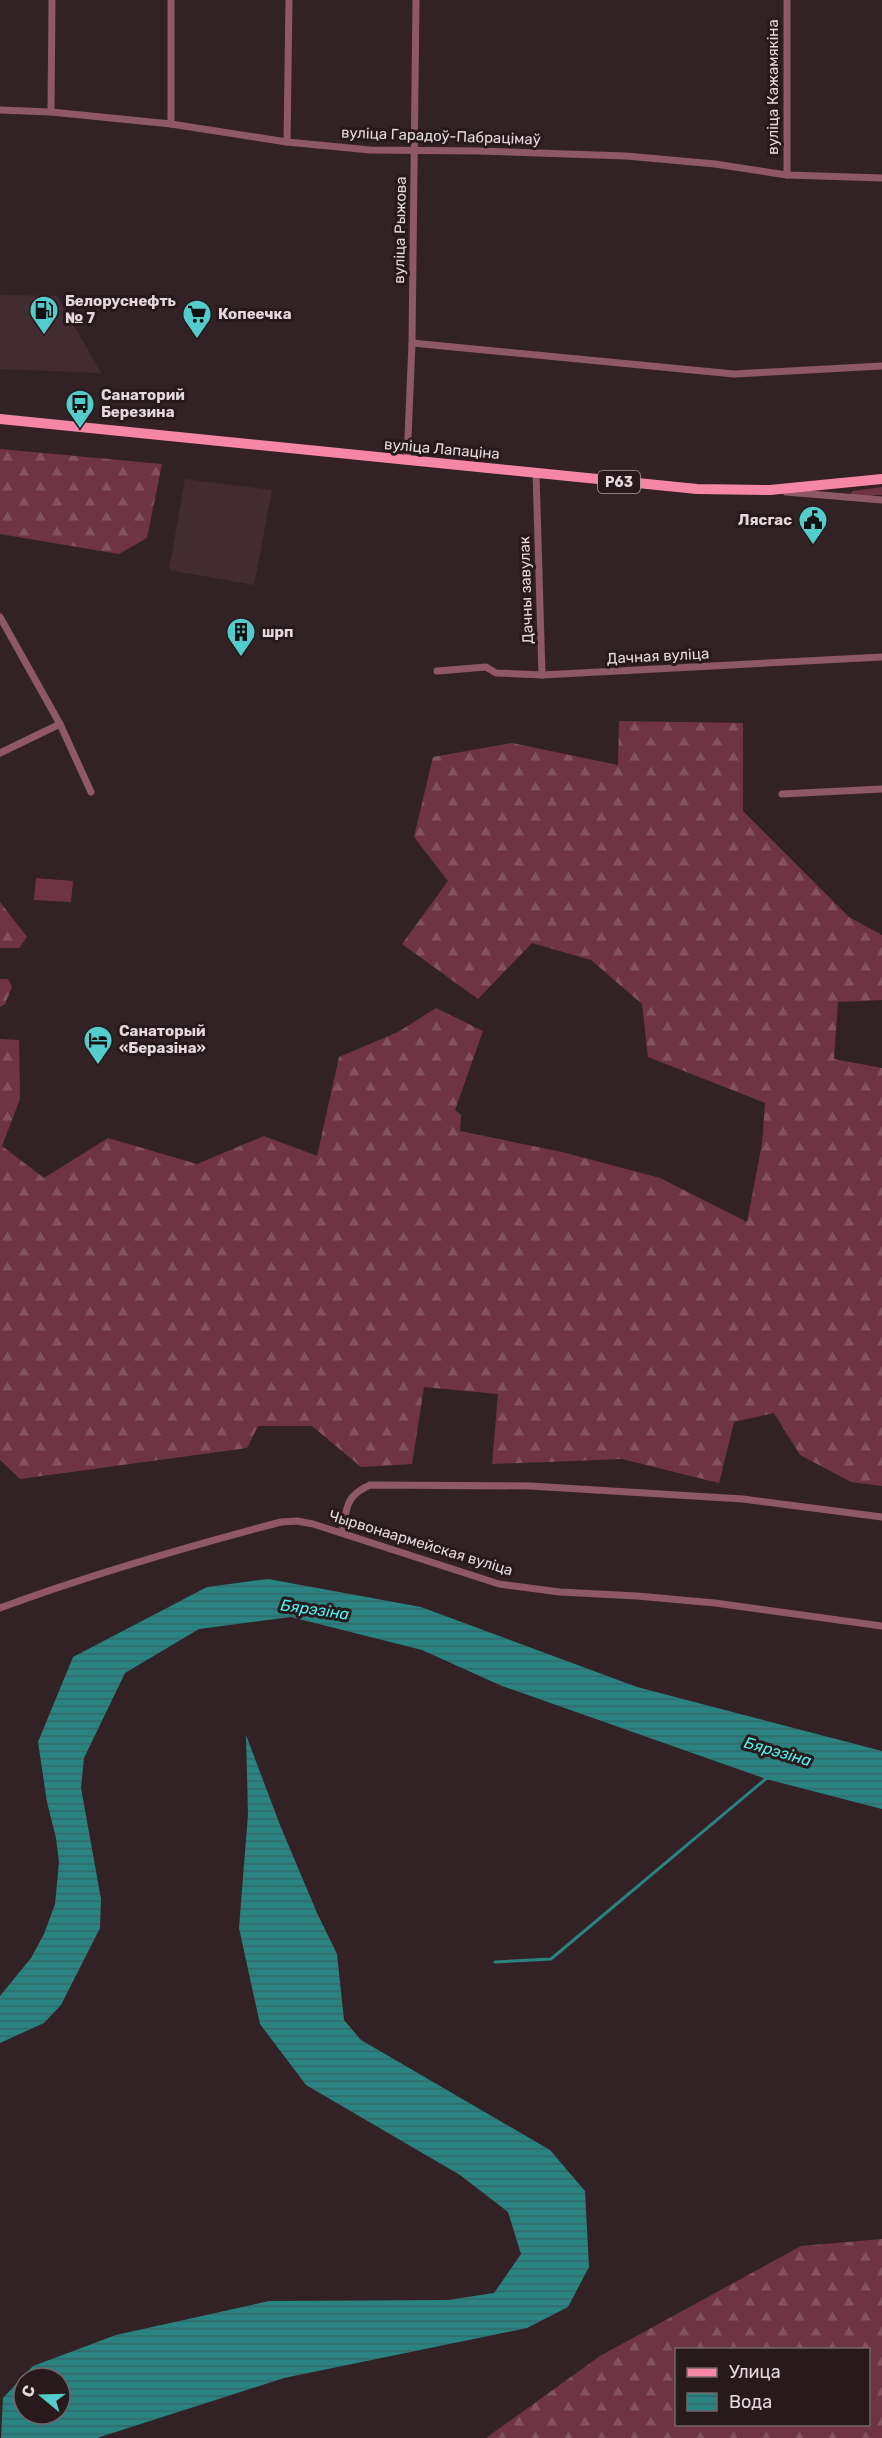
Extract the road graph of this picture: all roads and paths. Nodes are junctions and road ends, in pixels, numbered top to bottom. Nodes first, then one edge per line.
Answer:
1 (52, 0) edge
2 (171, 0) edge
3 (289, 0) edge
4 (416, 0) edge
5 (787, 0) edge
6 (0, 110) edge
7 (51, 112) junction
8 (171, 124) junction
9 (287, 142) junction
10 (414, 150) junction
11 (787, 175) junction
12 (882, 178) edge
13 (412, 343) junction
14 (882, 366) edge
15 (1, 419) edge
16 (407, 461) junction
17 (536, 473) junction
18 (882, 479) edge
19 (770, 490) junction
20 (882, 500) edge
21 (1, 622) edge
22 (882, 657) edge
23 (437, 671) dead end
24 (542, 675) junction
25 (60, 724) junction
26 (0, 753) edge
27 (882, 789) edge
28 (91, 792) dead end
29 (782, 794) dead end
30 (882, 1517) edge
31 (342, 1532) junction
32 (0, 1608) edge
33 (882, 1626) edge

1 - 7 street
2 - 8 street
3 - 9 street
4 - 10 street, вуліца Рыжова
5 - 11 street, вуліца Кажамякіна
6 - 7 street, вуліца Гарадоў-Пабрацімаў
7 - 8 street, вуліца Гарадоў-Пабрацімаў
8 - 9 street, вуліца Гарадоў-Пабрацімаў
9 - 10 street, вуліца Гарадоў-Пабрацімаў
10 - 11 street, вуліца Гарадоў-Пабрацімаў
10 - 13 street, вуліца Рыжова
11 - 12 street, вуліца Гарадоў-Пабрацімаў
13 - 14 street
13 - 16 street, вуліца Рыжова
15 - 16 main road, вуліца Лапаціна / Р63
16 - 17 main road, вуліца Лапаціна / Р63
17 - 19 main road, вуліца Лапаціна / Р63
17 - 24 street, Дачны завулак
18 - 19 main road, вуліца Лапаціна / Р63
19 - 20 street
21 - 25 street
22 - 24 street, Дачная вуліца
23 - 24 street, Дачная вуліца
25 - 26 street
25 - 28 street
27 - 29 street
30 - 31 street
31 - 32 street, Чырвонаармейская вуліца
31 - 33 street, Чырвонаармейская вуліца

